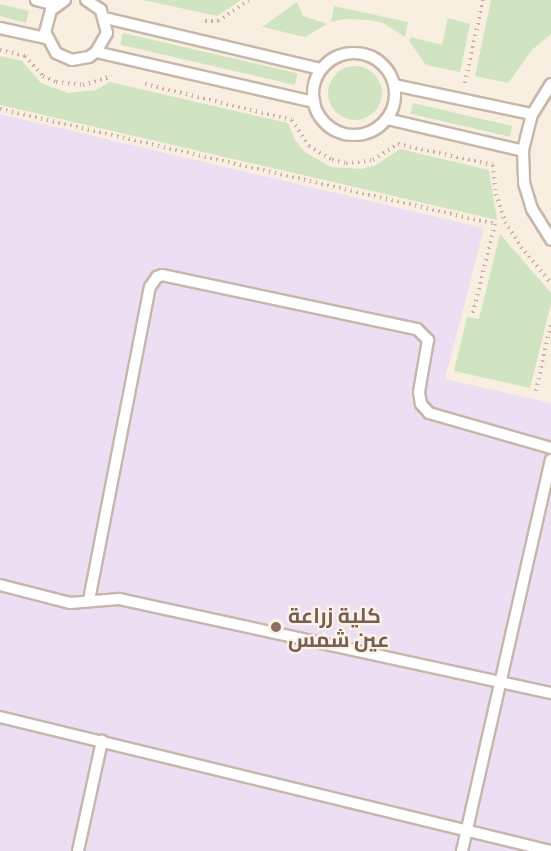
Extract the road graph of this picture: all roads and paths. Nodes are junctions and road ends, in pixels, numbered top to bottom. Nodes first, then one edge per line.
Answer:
1 (36, 0) edge
2 (86, 0) edge
3 (249, 0) edge
4 (483, 0) edge
5 (60, 2) edge
6 (105, 18) junction
7 (201, 20) dead end
8 (0, 28) edge
9 (46, 39) junction
10 (0, 50) edge
11 (96, 52) junction
12 (321, 69) junction
13 (119, 78) dead end
14 (142, 83) dead end
15 (551, 84) edge
16 (394, 85) junction
17 (461, 99) junction
18 (314, 102) junction
19 (0, 109) edge
20 (532, 114) junction
21 (387, 119) junction
22 (523, 151) junction
23 (551, 239) edge
24 (551, 283) edge
25 (472, 316) dead end
26 (551, 323) edge
27 (536, 391) dead end
28 (551, 448) edge
29 (551, 460) edge
30 (0, 585) edge
31 (89, 600) junction
32 (501, 682) junction
33 (551, 693) edge
34 (0, 717) edge
35 (102, 741) junction
36 (467, 829) junction
37 (78, 851) edge
38 (462, 851) edge
39 (551, 851) edge

1 - 5 lane
2 - 6 lane
3 - 7 path
4 - 17 path
5 - 9 lane
6 - 11 lane
6 - 12 lane
8 - 9 lane
9 - 11 lane
10 - 13 path
11 - 18 lane
12 - 16 lane
12 - 18 lane
14 - 24 path
15 - 20 lane
16 - 17 lane
16 - 21 lane
17 - 20 lane
18 - 21 lane
19 - 25 path
20 - 22 lane
21 - 22 lane
22 - 23 lane
26 - 27 path
28 - 31 lane
29 - 32 lane
30 - 31 lane
31 - 32 lane
32 - 33 lane
32 - 36 lane
34 - 35 lane
35 - 36 lane
35 - 37 lane
36 - 38 lane
36 - 39 lane

